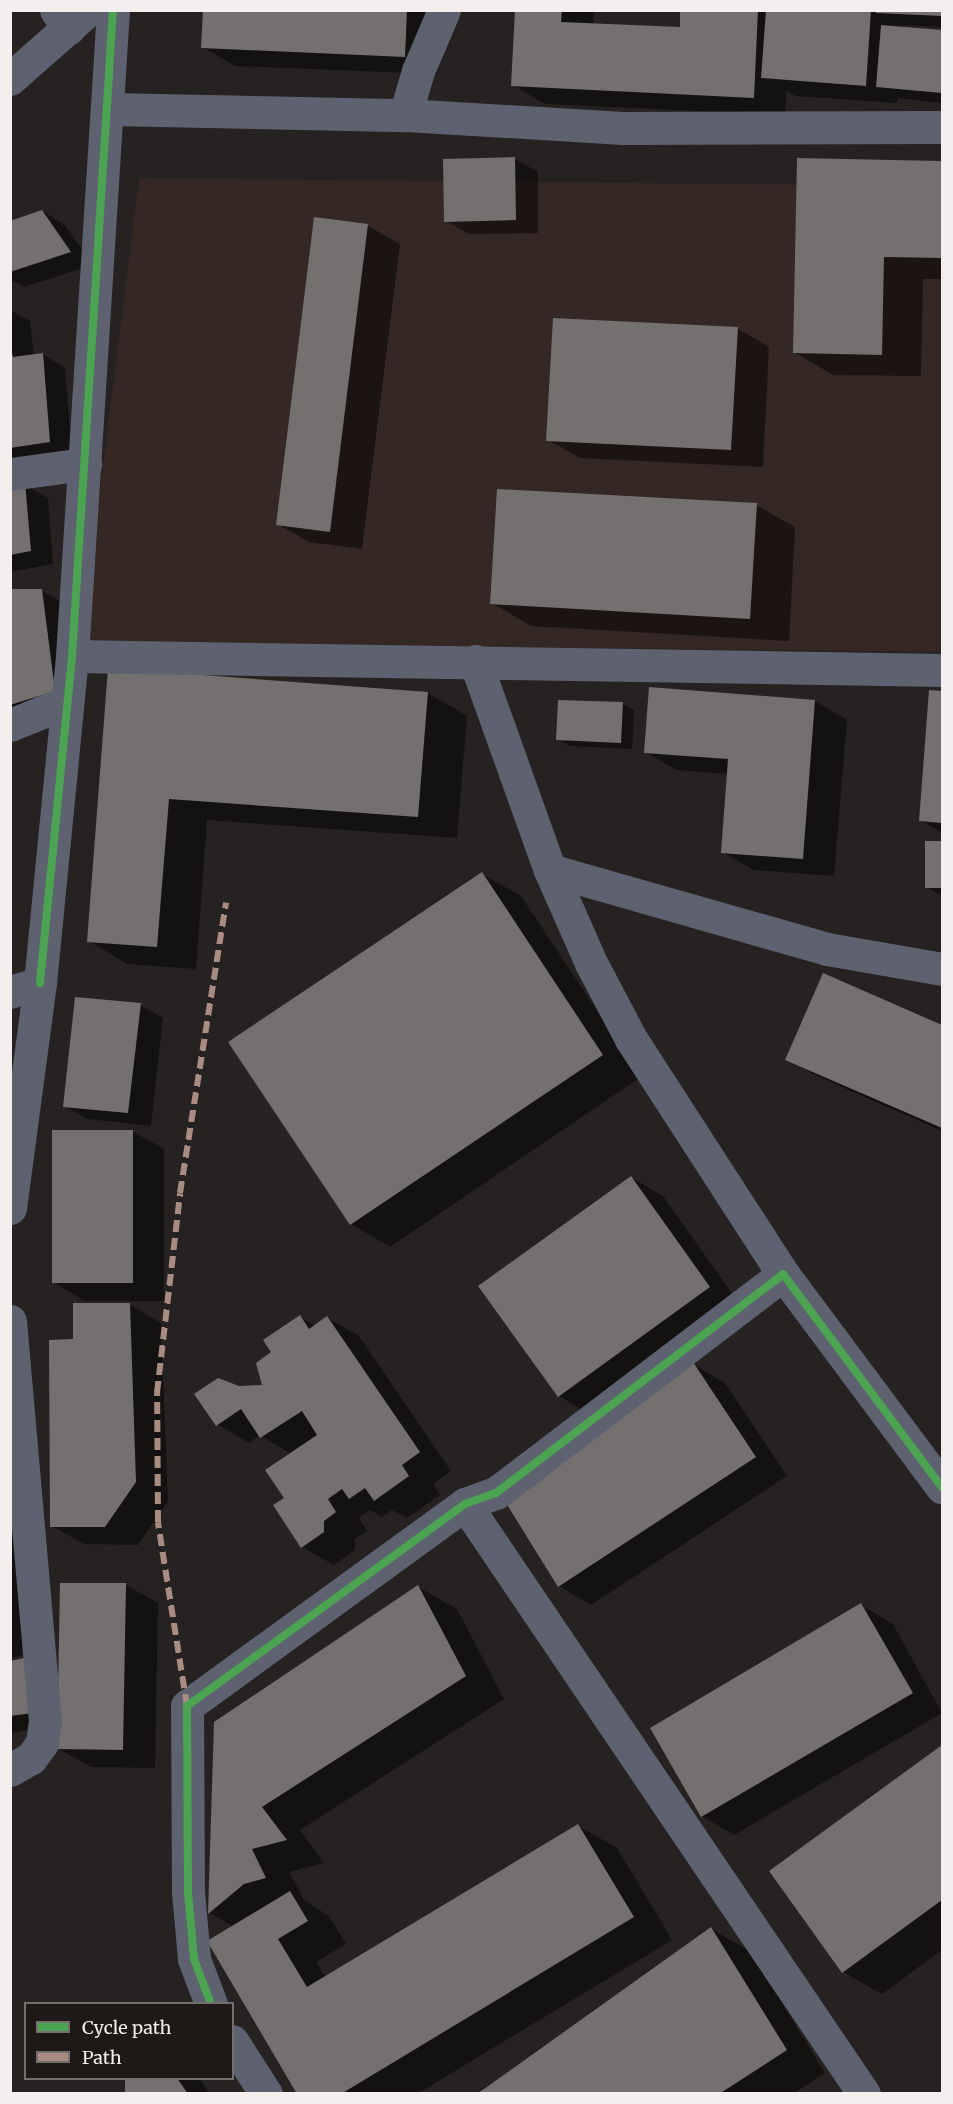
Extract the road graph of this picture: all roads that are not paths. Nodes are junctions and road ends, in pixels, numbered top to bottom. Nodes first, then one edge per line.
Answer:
1 (113, 10) edge
2 (444, 10) edge
3 (71, 16) edge
4 (10, 79) edge
5 (109, 109) junction
6 (405, 115) junction
7 (942, 127) edge
8 (85, 464) junction
9 (10, 474) edge
10 (72, 656) junction
11 (475, 661) junction
12 (942, 670) edge
13 (67, 702) junction
14 (10, 725) edge
15 (549, 870) junction
16 (942, 969) edge
17 (25, 987) edge
18 (10, 1208) edge
19 (783, 1274) junction
20 (10, 1321) edge
21 (942, 1486) edge
22 (465, 1504) junction
23 (10, 1770) edge
24 (210, 2002) edge
25 (234, 2044) edge
26 (266, 2094) edge
27 (864, 2094) edge

1 - 5 street
2 - 6 street
3 - 4 street
5 - 6 street
5 - 8 street
6 - 7 street
8 - 9 street
8 - 10 street
10 - 11 street
10 - 13 street
11 - 12 street
11 - 15 street
13 - 14 street
13 - 17 street
15 - 16 street
15 - 19 street
17 - 18 street
19 - 21 street
19 - 22 street
20 - 23 street
22 - 24 street
22 - 27 street
25 - 26 street

